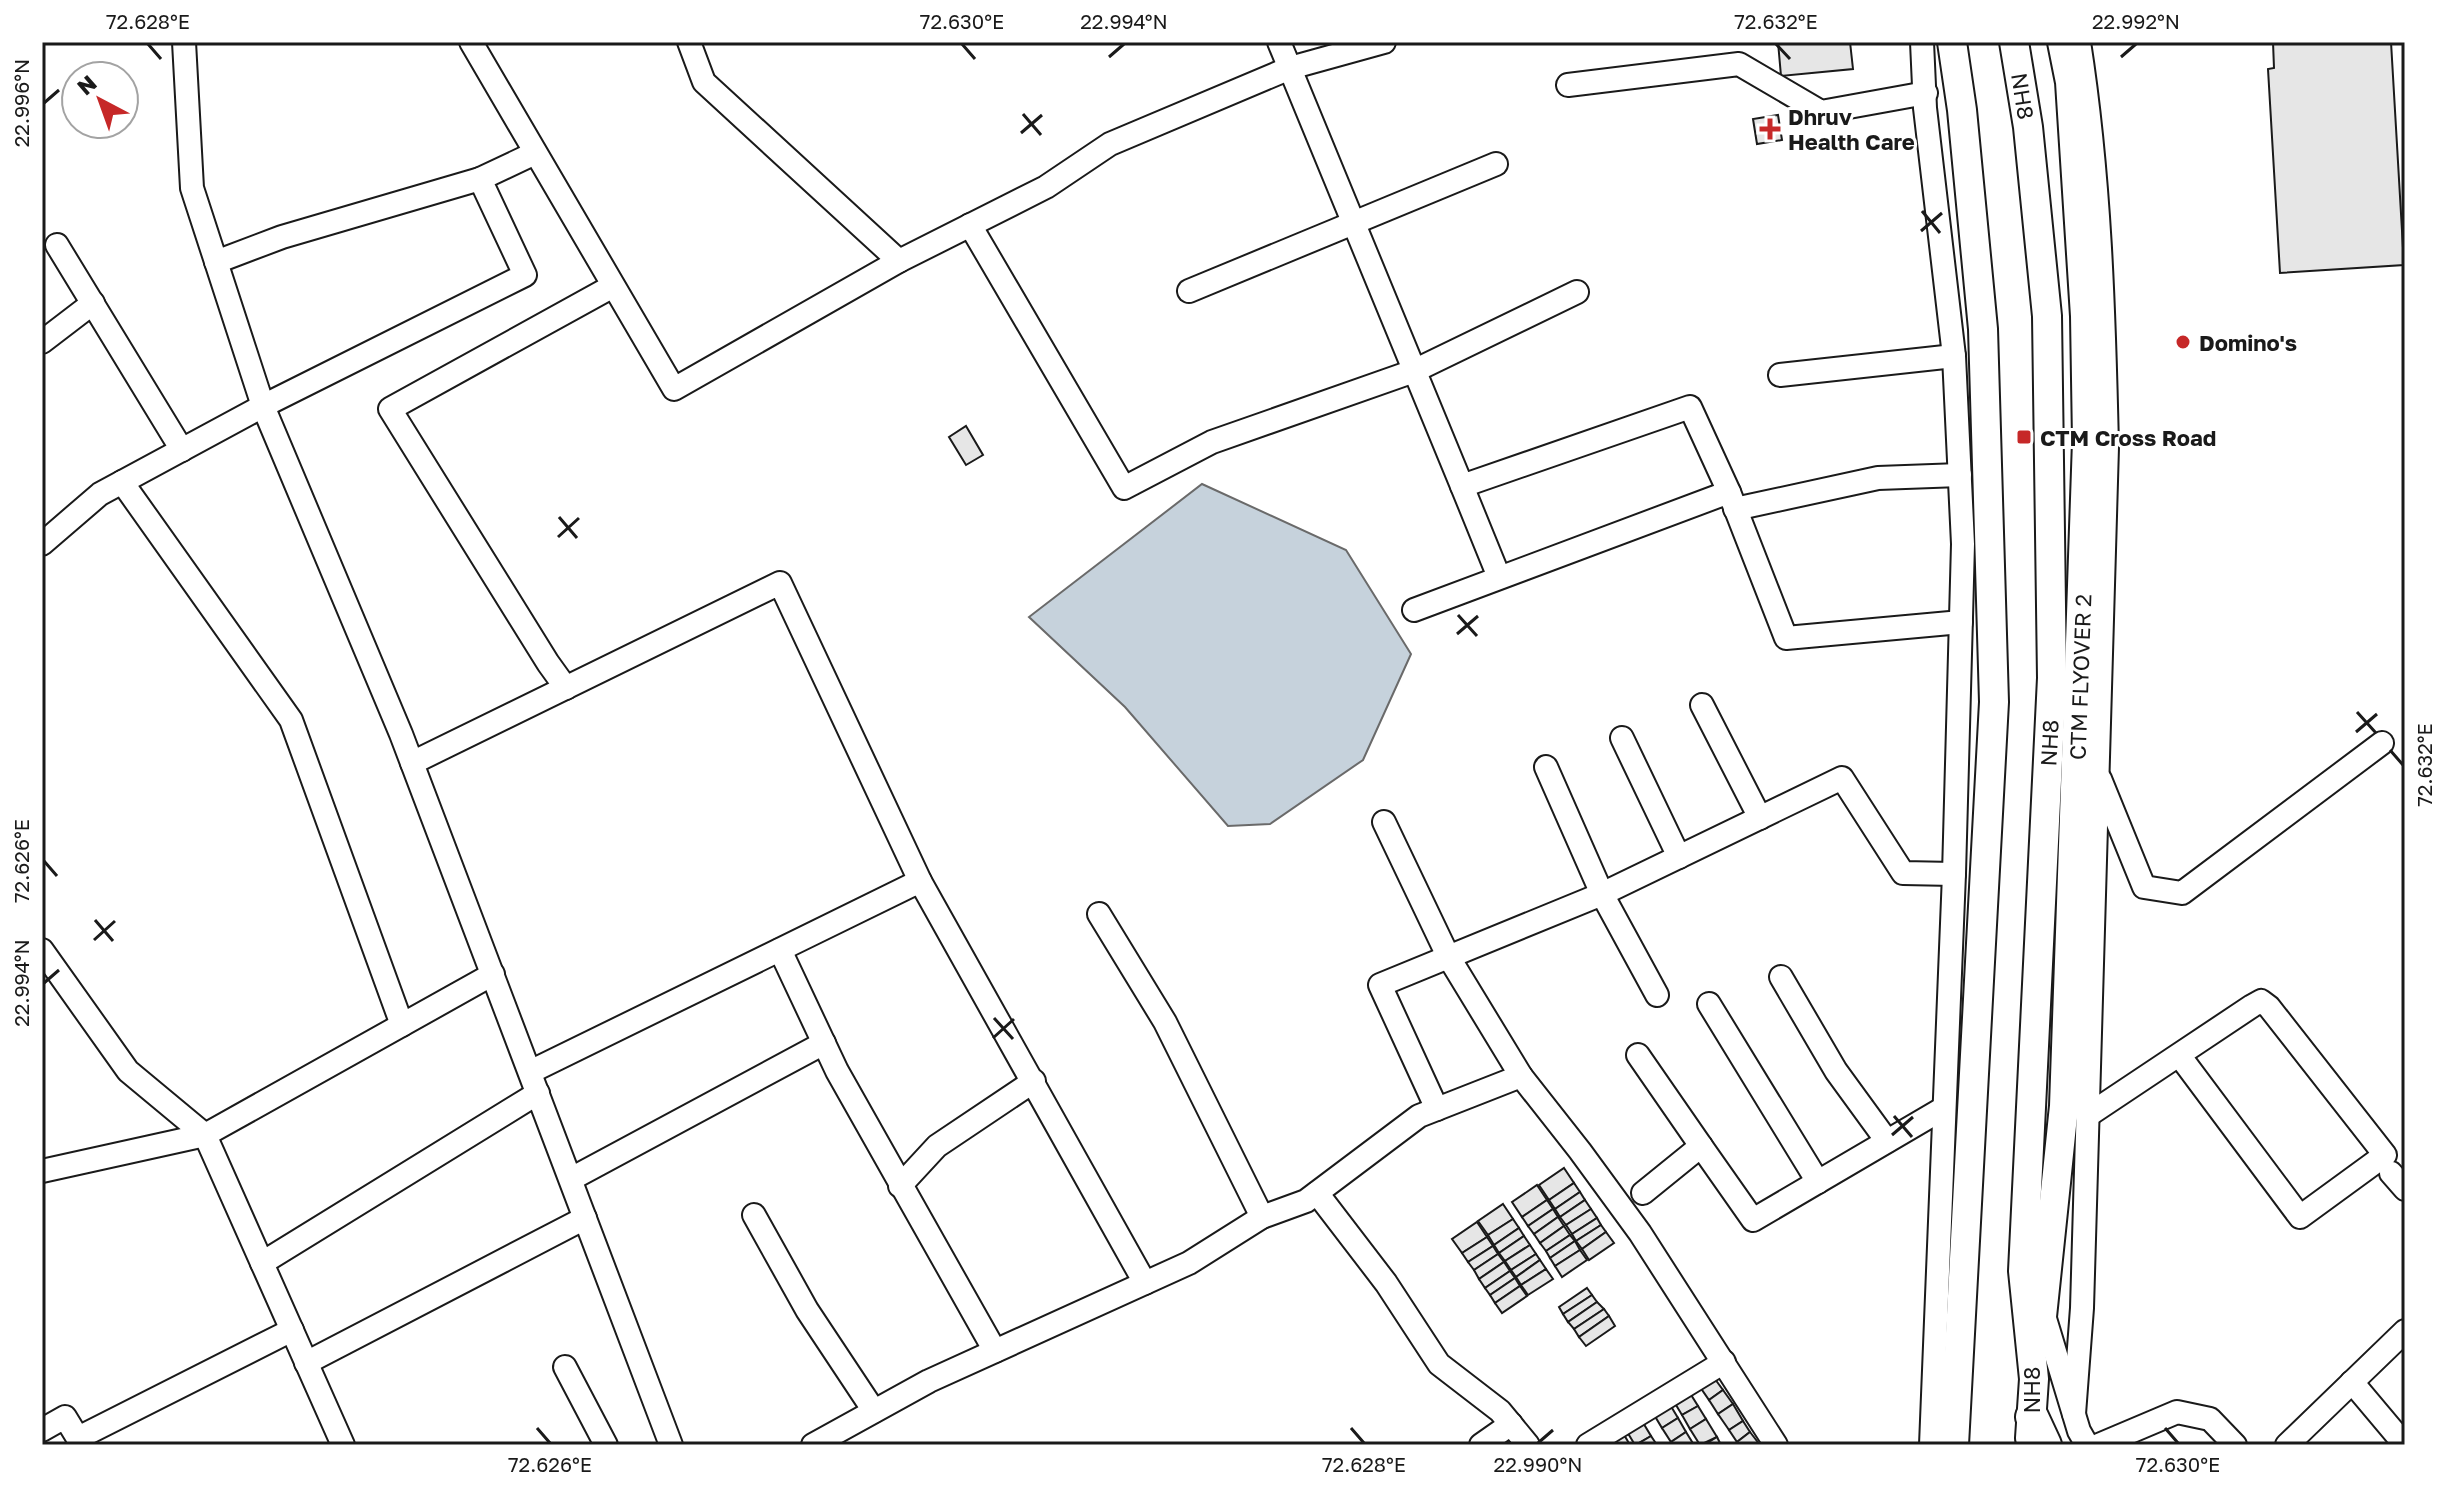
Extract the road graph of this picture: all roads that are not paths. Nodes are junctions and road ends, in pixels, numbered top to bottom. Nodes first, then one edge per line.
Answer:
1 (184, 42) edge
2 (471, 42) edge
3 (689, 42) edge
4 (1279, 42) edge
5 (1384, 42) edge
6 (1922, 42) edge
7 (1952, 42) edge
8 (2014, 42) edge
9 (2062, 42) edge
10 (2079, 42) edge
11 (1290, 68) junction
12 (1568, 85) dead end
13 (1926, 93) junction
14 (535, 153) junction
15 (1496, 164) dead end
16 (480, 179) junction
17 (1354, 223) junction
18 (970, 225) junction
19 (57, 245) dead end
20 (899, 261) junction
21 (216, 262) junction
22 (613, 286) junction
23 (1189, 291) dead end
24 (1577, 292) dead end
25 (93, 303) junction
26 (42, 342) edge
27 (1954, 356) junction
28 (1414, 371) junction
29 (1780, 375) dead end
30 (263, 406) junction
31 (182, 450) junction
32 (1960, 475) junction
33 (122, 482) junction
34 (1462, 486) junction
35 (1732, 500) junction
36 (42, 544) edge
37 (1499, 577) junction
38 (1414, 610) dead end
39 (1961, 622) junction
40 (566, 688) junction
41 (1702, 705) dead end
42 (1958, 709) junction
43 (1993, 710) junction
44 (1622, 738) dead end
45 (2382, 743) dead end
46 (412, 763) junction
47 (1546, 767) dead end
48 (2097, 770) junction
49 (1760, 818) junction
50 (1384, 822) dead end
51 (1679, 857) junction
52 (1954, 874) junction
53 (920, 881) junction
54 (1602, 894) junction
55 (1099, 914) dead end
56 (42, 950) edge
57 (780, 950) junction
58 (1448, 956) junction
59 (493, 974) junction
60 (1781, 977) dead end
61 (1657, 995) dead end
62 (1709, 1004) dead end
63 (402, 1025) junction
64 (824, 1043) junction
65 (1638, 1055) dead end
66 (2179, 1055) junction
67 (1521, 1076) junction
68 (1034, 1081) junction
69 (534, 1083) junction
70 (1944, 1108) junction
71 (1437, 1109) junction
72 (2087, 1116) junction
73 (205, 1135) junction
74 (1887, 1141) junction
75 (1701, 1146) junction
76 (42, 1171) edge
77 (571, 1179) junction
78 (1818, 1182) junction
79 (900, 1186) junction
80 (1317, 1193) junction
81 (1643, 1193) dead end
82 (754, 1215) dead end
83 (1262, 1217) junction
84 (585, 1218) junction
85 (262, 1263) junction
86 (1145, 1283) junction
87 (2043, 1312) junction
88 (292, 1330) junction
89 (2405, 1331) edge
90 (995, 1351) junction
91 (1724, 1362) junction
92 (306, 1363) junction
93 (565, 1367) dead end
94 (2034, 1379) junction
95 (2352, 1382) junction
96 (874, 1411) junction
97 (2074, 1414) junction
98 (1511, 1424) junction
99 (42, 1430) edge
100 (2036, 1436) edge
101 (80, 1441) edge
102 (343, 1445) edge
103 (606, 1445) edge
104 (671, 1445) edge
105 (813, 1445) edge
106 (1481, 1445) edge
107 (1528, 1445) edge
108 (1588, 1445) edge
109 (1776, 1445) edge
110 (1931, 1445) edge
111 (1954, 1445) edge
112 (2087, 1445) edge
113 (2099, 1445) edge
114 (2235, 1445) edge
115 (2287, 1445) edge
116 (2405, 1445) edge

1 - 21 street
2 - 14 street
3 - 20 street
4 - 11 street
5 - 11 street
6 - 13 street
7 - 43 main road
8 - 94 main road, NH8
9 - 87 main road, CTM FLYOVER 2
10 - 48 street
11 - 17 street
11 - 18 street
12 - 13 street
13 - 27 street
14 - 16 street
14 - 22 street
15 - 17 street
16 - 21 street
16 - 30 street
17 - 23 street
17 - 28 street
18 - 20 street
18 - 28 street
19 - 25 street
20 - 22 street
21 - 30 street
22 - 40 street
24 - 28 street
25 - 26 street
25 - 31 street
27 - 29 street
27 - 32 street
28 - 34 street
30 - 31 street
30 - 46 street
31 - 33 street
32 - 35 street
32 - 39 street
33 - 36 street
33 - 63 street
34 - 35 street
34 - 37 street
35 - 37 street
35 - 39 street
37 - 38 street
39 - 42 street
40 - 46 street
40 - 53 street
41 - 49 street
42 - 43 street
42 - 52 street
43 - 111 main road
44 - 51 street
45 - 48 street
46 - 59 street
47 - 54 street
48 - 72 street
49 - 51 street
49 - 52 street
50 - 58 street
51 - 54 street
52 - 70 street
53 - 57 street
53 - 68 street
54 - 58 street
54 - 61 street
55 - 83 street
56 - 73 street
57 - 64 street
57 - 69 street
58 - 67 street
58 - 71 street
59 - 63 street
59 - 69 street
60 - 74 street
62 - 78 street
63 - 73 street
64 - 77 street
64 - 79 street
65 - 75 street
66 - 66 street
66 - 72 street
67 - 71 street
67 - 91 street
68 - 79 street
68 - 86 street
69 - 77 street
69 - 85 street
70 - 74 street
70 - 110 street
71 - 80 street
72 - 97 street
73 - 76 street
73 - 85 street
74 - 78 street
75 - 78 street
75 - 81 street
77 - 84 street
79 - 90 street
80 - 83 street
80 - 98 street
82 - 96 street
83 - 86 street
84 - 92 street
84 - 104 street
85 - 88 street
86 - 90 street
87 - 94 main road, CTM FLYOVER 2
87 - 97 street
88 - 92 street
88 - 101 street
89 - 95 street
90 - 96 street
91 - 108 street
91 - 109 street
92 - 102 street
93 - 103 street
94 - 100 main road, NH8
95 - 115 street
95 - 116 street
96 - 105 street
97 - 112 street
98 - 106 street
98 - 107 street
99 - 101 street
113 - 114 street

